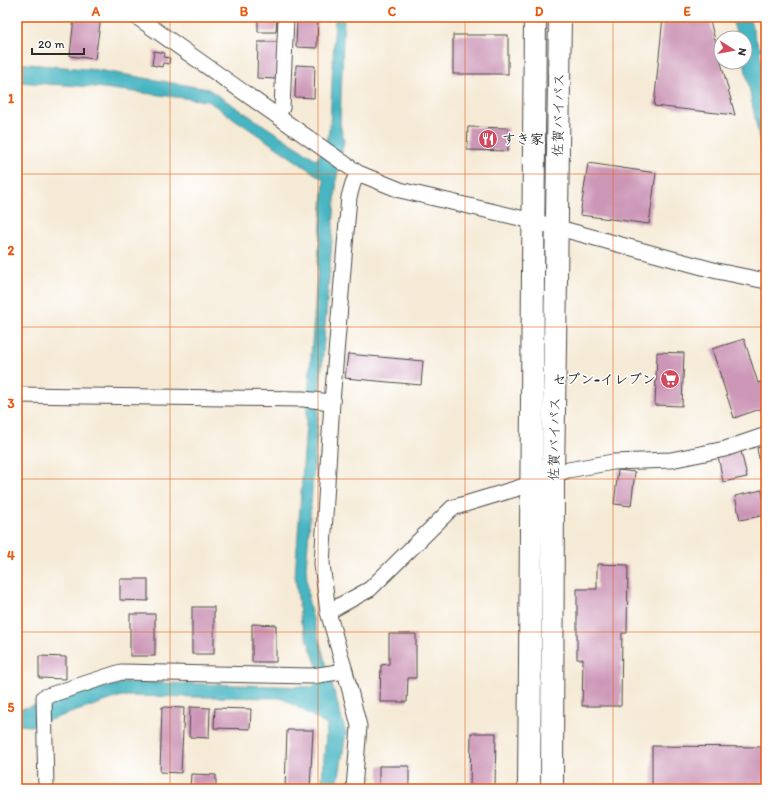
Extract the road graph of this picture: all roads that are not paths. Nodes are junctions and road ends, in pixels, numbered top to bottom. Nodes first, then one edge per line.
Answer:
1 (137, 17) edge
2 (286, 17) edge
3 (535, 17) edge
4 (560, 17) edge
5 (277, 115) junction
6 (358, 173) junction
7 (533, 221) junction
8 (556, 227) junction
9 (766, 280) edge
10 (17, 395) edge
11 (327, 402) junction
12 (766, 435) edge
13 (553, 476) junction
14 (531, 484) junction
15 (328, 612) junction
16 (339, 672) junction
17 (46, 789) edge
18 (354, 789) edge
19 (529, 789) edge
20 (552, 789) edge

1 - 5 street
2 - 5 street
3 - 7 highway, 佐賀バイパス
4 - 8 highway, 佐賀バイパス
5 - 6 street
6 - 7 street
6 - 11 street
7 - 8 street
7 - 14 highway, 佐賀バイパス
8 - 9 street
8 - 13 highway, 佐賀バイパス
10 - 11 street
11 - 15 street
12 - 13 street
13 - 14 street
13 - 20 highway, 佐賀バイパス
14 - 15 street
14 - 19 highway, 佐賀バイパス
15 - 16 street
16 - 17 street
16 - 18 street

